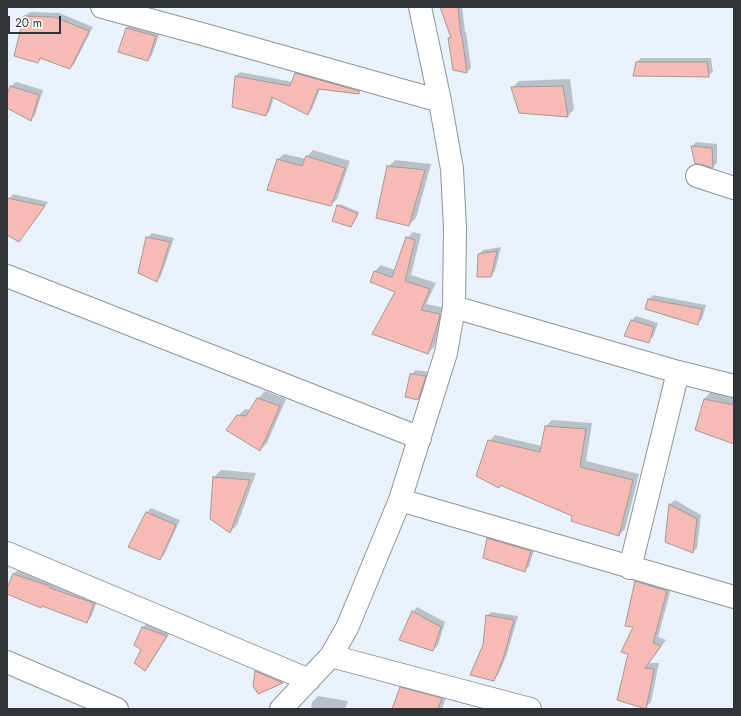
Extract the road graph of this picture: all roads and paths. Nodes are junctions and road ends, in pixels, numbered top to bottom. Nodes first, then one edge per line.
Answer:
1 (102, 7) edge
2 (420, 7) edge
3 (440, 101) junction
4 (697, 176) dead end
5 (734, 188) edge
6 (7, 276) edge
7 (454, 307) junction
8 (678, 372) junction
9 (734, 386) edge
10 (420, 438) junction
11 (400, 500) junction
12 (7, 553) edge
13 (630, 568) junction
14 (734, 597) edge
15 (331, 656) junction
16 (7, 662) edge
17 (309, 680) junction
18 (117, 709) edge
19 (281, 709) edge
20 (530, 709) edge

1 - 3 street
2 - 3 street
3 - 7 street
4 - 5 street
6 - 10 street
7 - 8 street
7 - 10 street
8 - 9 street
8 - 13 street
10 - 11 street
11 - 13 street
11 - 15 street
12 - 17 street
13 - 14 street
15 - 17 street
15 - 20 street
16 - 18 street
17 - 19 street

